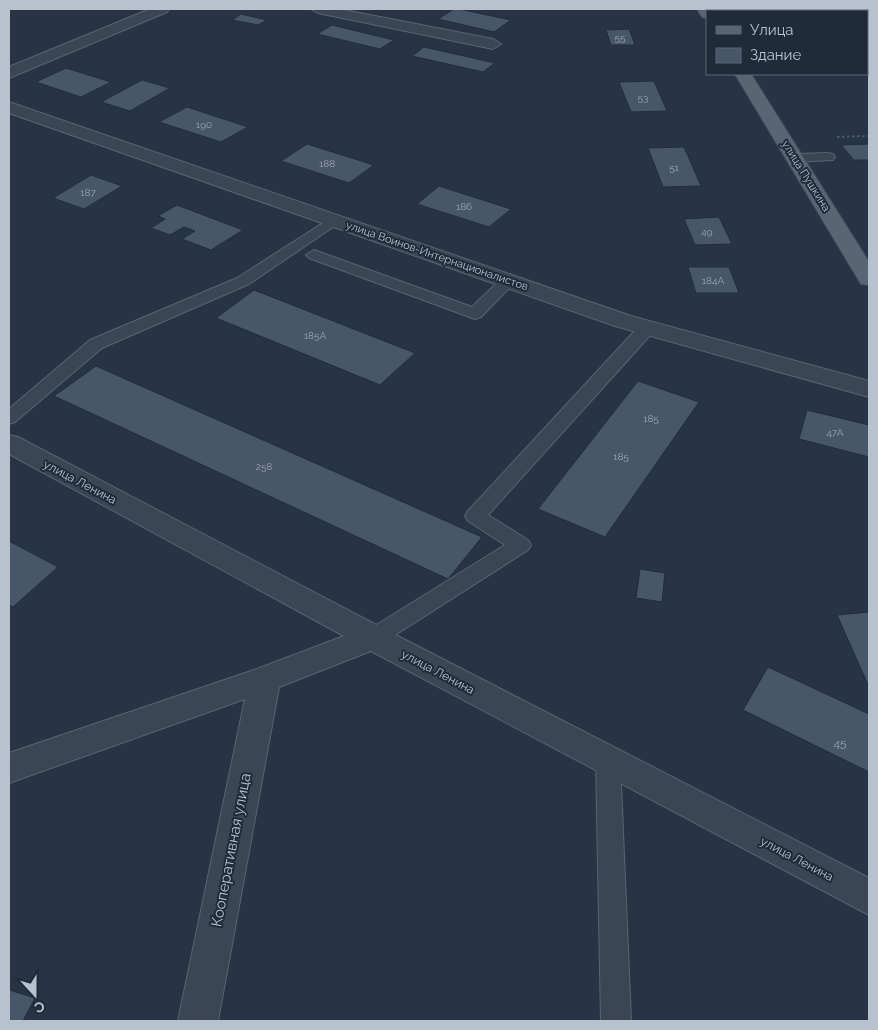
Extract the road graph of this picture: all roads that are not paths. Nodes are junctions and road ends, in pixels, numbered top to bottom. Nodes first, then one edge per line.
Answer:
1 (162, 9) edge
2 (318, 9) edge
3 (493, 44) dead end
4 (9, 72) edge
5 (744, 75) edge
6 (9, 107) edge
7 (828, 157) dead end
8 (795, 158) junction
9 (334, 220) junction
10 (314, 255) dead end
11 (869, 279) edge
12 (508, 281) junction
13 (648, 327) junction
14 (869, 389) edge
15 (9, 418) edge
16 (9, 443) edge
17 (373, 638) junction
18 (265, 679) junction
19 (608, 761) junction
20 (9, 768) edge
21 (869, 897) edge
22 (198, 1021) edge
23 (616, 1021) edge

1 - 4 street
2 - 3 street
5 - 8 main road, улица Пушкина
6 - 9 street, улица Воинов-Интернационалистов
7 - 8 lane
8 - 11 main road, улица Пушкина
9 - 12 street, улица Воинов-Интернационалистов
9 - 15 lane
10 - 12 lane
12 - 13 street, улица Воинов-Интернационалистов
13 - 14 street, улица Воинов-Интернационалистов
13 - 17 lane
16 - 17 street, улица Ленина
17 - 18 street
17 - 19 street, улица Ленина
18 - 20 street
18 - 22 street, Кооперативная улица
19 - 21 street, улица Ленина
19 - 23 lane

